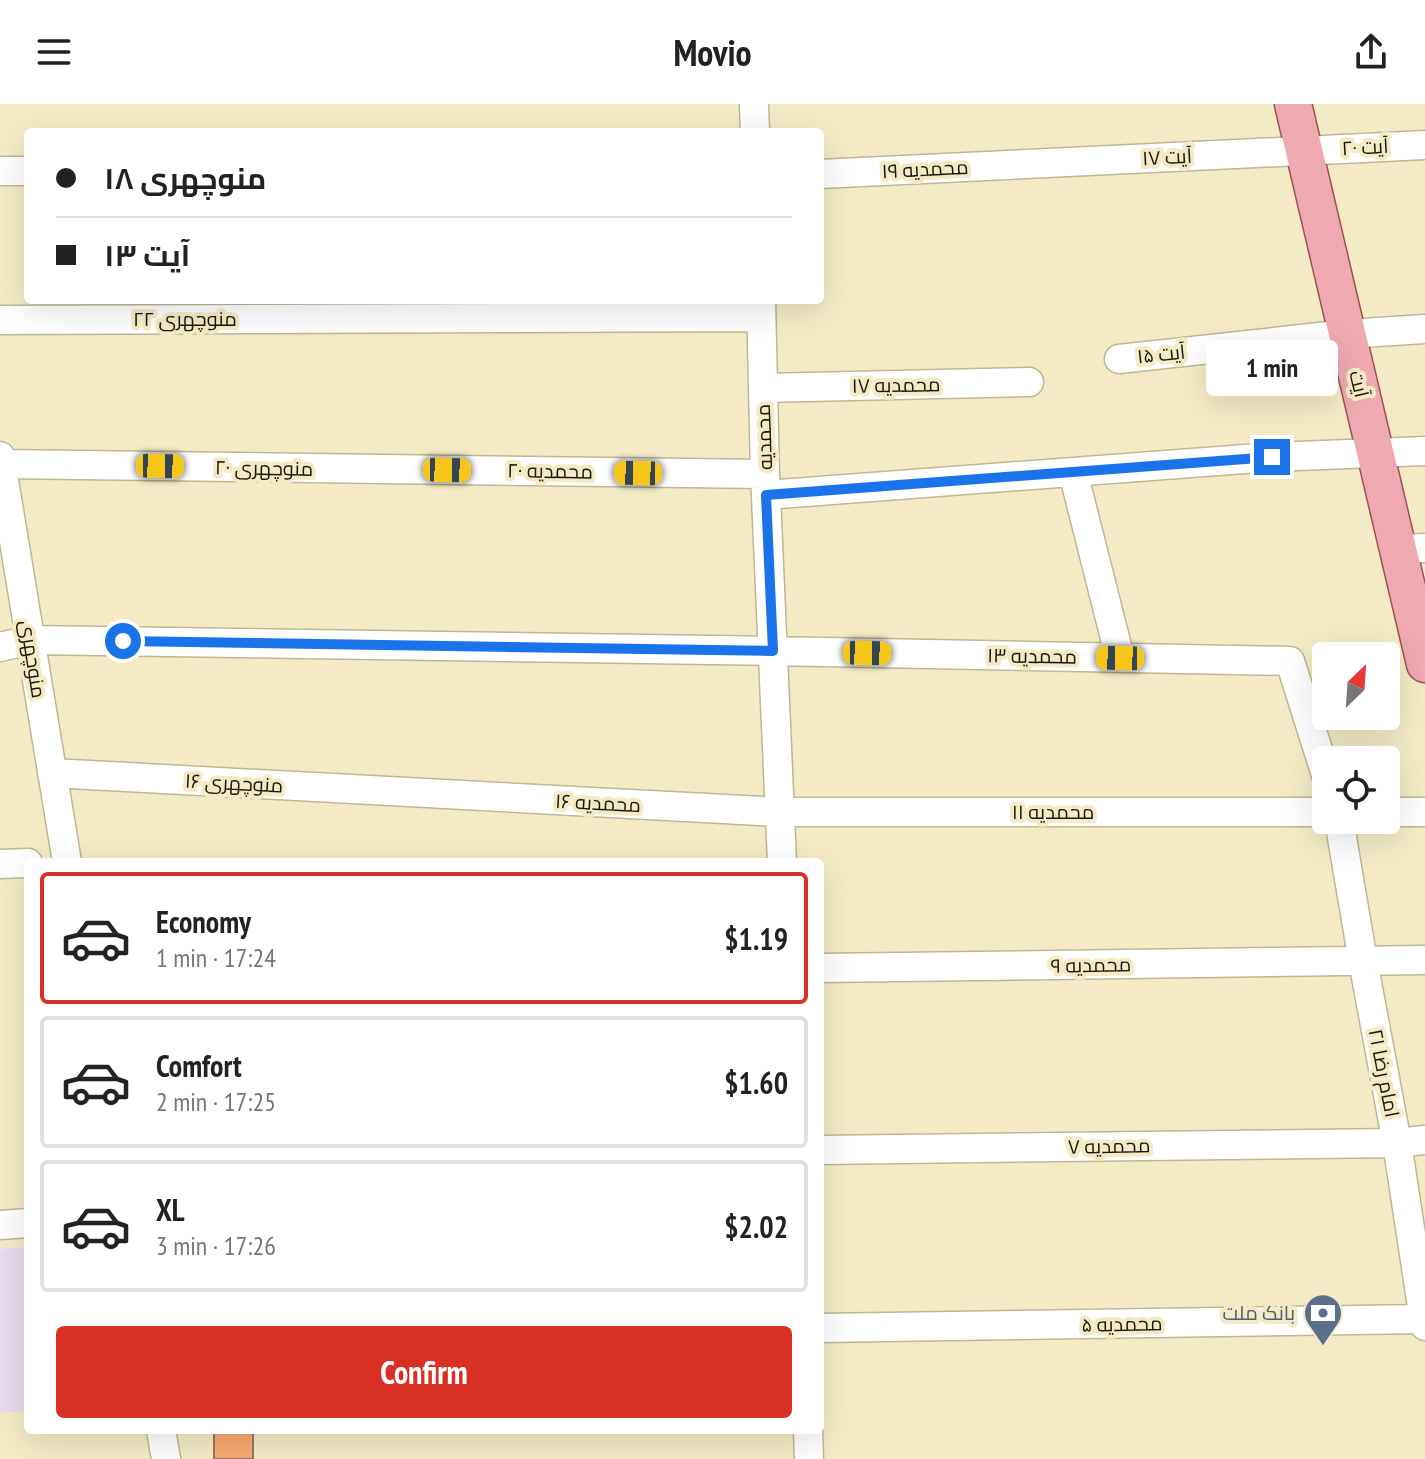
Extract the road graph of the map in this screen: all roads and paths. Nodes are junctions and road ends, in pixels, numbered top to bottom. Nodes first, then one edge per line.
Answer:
1 (754, 104) edge
2 (1293, 104) edge
3 (755, 128) edge
4 (1425, 145) edge
5 (1305, 150) junction
6 (1030, 164) joint
7 (0, 171) edge
8 (24, 171) edge
9 (824, 174) edge
10 (761, 308) edge
11 (0, 320) edge
12 (1425, 329) edge
13 (1347, 334) junction
14 (1119, 359) dead end
15 (1029, 382) dead end
16 (763, 388) junction
17 (1425, 451) edge
18 (1376, 453) junction
19 (1, 460) edge
20 (383, 469) joint
21 (1073, 472) junction
22 (766, 485) junction
23 (1411, 548) edge
24 (30, 640) junction
25 (0, 647) edge
26 (773, 651) junction
27 (1120, 658) junction
28 (1425, 664) edge
29 (1317, 746) edge
30 (52, 773) junction
31 (416, 793) joint
32 (780, 812) junction
33 (1312, 812) edge
34 (1400, 812) edge
35 (1425, 812) edge
36 (1341, 834) edge
37 (66, 858) edge
38 (782, 858) edge
39 (24, 863) edge
40 (0, 864) edge
41 (1425, 960) edge
42 (1363, 961) junction
43 (824, 968) edge
44 (1411, 1141) edge
45 (824, 1150) edge
46 (24, 1223) edge
47 (0, 1225) edge
48 (1424, 1319) edge
49 (1425, 1326) edge
50 (824, 1328) edge
51 (162, 1434) edge
52 (808, 1434) edge
53 (166, 1459) edge
54 (809, 1459) edge

1 - 3 street
2 - 5 main road, آیت
4 - 5 street, آیت ۲۰
5 - 6 street, آیت ۱۷
5 - 13 main road, آیت
6 - 9 street, محمدیه ۱۹
7 - 8 street
10 - 11 street, منوچهری ۲۲
10 - 16 street, محمدیه
12 - 13 street, آیت ۱۵
13 - 14 street, آیت ۱۵
13 - 18 main road, آیت
15 - 16 street, محمدیه ۱۷
16 - 22 street, محمدیه
17 - 18 street, محمدیه ۲۰
18 - 21 street, محمدیه ۲۰
18 - 23 main road, آیت
19 - 20 street, منوچهری ۲۰
19 - 24 street, منوچهری
20 - 22 street, محمدیه ۲۰
21 - 22 street, محمدیه ۲۰
21 - 27 street
22 - 26 street, محمدیه
23 - 28 main road, آیت
24 - 25 street, محمدیه ۱۳
24 - 26 street, محمدیه ۱۳
24 - 30 street, منوچهری
26 - 27 street, محمدیه ۱۳
26 - 32 street, محمدیه
27 - 29 street, محمدیه ۱۳
30 - 31 street, منوچهری ۱۶
30 - 37 street, منوچهری
31 - 32 street, محمدیه ۱۶
32 - 33 street, محمدیه ۱۱
32 - 38 street, محمدیه
34 - 35 street
36 - 42 street, امام رضا ۲۱
39 - 40 street
41 - 42 street, محمدیه ۹
42 - 43 street, محمدیه ۹
42 - 44 street, امام رضا ۲۱
44 - 45 street, محمدیه ۷
44 - 48 street, امام رضا ۲۱
46 - 47 street
48 - 49 street, امام رضا ۲۱
48 - 50 street, محمدیه ۵
51 - 53 street
52 - 54 street

